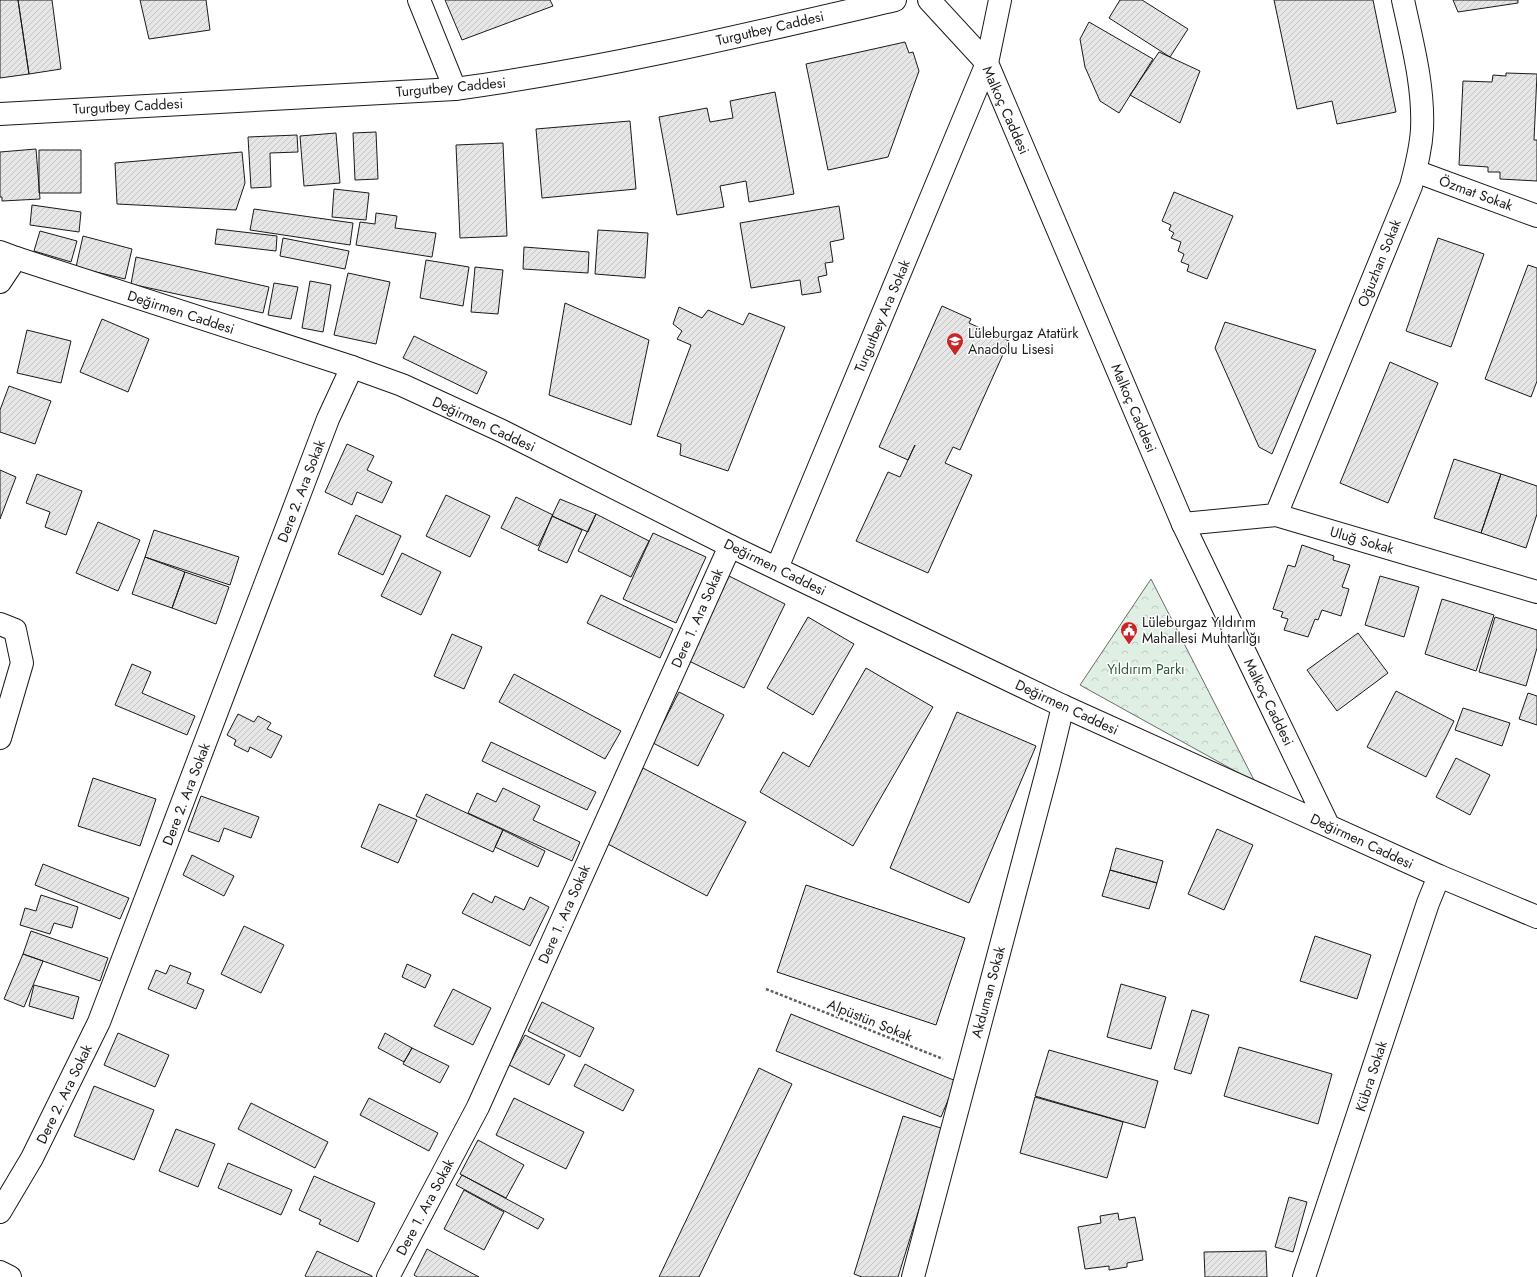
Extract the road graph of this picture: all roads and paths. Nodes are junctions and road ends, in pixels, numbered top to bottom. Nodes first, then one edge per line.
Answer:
1 (419, 0) edge
2 (895, 0) edge
3 (929, 0) edge
4 (1000, 0) edge
5 (1403, 0) edge
6 (987, 64) junction
7 (455, 89) junction
8 (0, 114) edge
9 (1415, 171) junction
10 (1537, 216) edge
11 (8, 255) edge
12 (0, 282) edge
13 (352, 367) junction
14 (1276, 516) junction
15 (1183, 524) junction
16 (730, 546) junction
17 (777, 568) junction
18 (1537, 592) edge
19 (0, 624) edge
20 (1063, 706) junction
21 (0, 738) edge
22 (1328, 825) junction
23 (1439, 876) junction
24 (1537, 917) edge
25 (766, 989) dead end
26 (967, 1069) junction
27 (0, 1212) edge
28 (0, 1272) edge
29 (10, 1277) edge
30 (388, 1277) edge
31 (913, 1277) edge
32 (1304, 1277) edge

1 - 7 street
2 - 7 street, Turgutbey Caddesi
3 - 6 street, Malkoç Caddesi
4 - 6 street, Turgutbey Ara Sokak
5 - 9 street, Oğuzhan Sokak
6 - 15 street, Malkoç Caddesi
6 - 17 street, Turgutbey Ara Sokak
7 - 8 street, Turgutbey Caddesi
9 - 10 street, Özmat Sokak
9 - 14 street, Oğuzhan Sokak
11 - 12 street
11 - 13 street, Değirmen Caddesi
13 - 16 street, Değirmen Caddesi
13 - 27 street, Dere 2. Ara Sokak
14 - 15 street, Uluğ Sokak
14 - 18 street, Uluğ Sokak
15 - 22 street, Malkoç Caddesi
16 - 17 street, Değirmen Caddesi
16 - 30 street, Dere 1. Ara Sokak
17 - 20 street, Değirmen Caddesi
19 - 21 street
20 - 22 street, Değirmen Caddesi
20 - 26 street, Akduman Sokak
22 - 23 street, Değirmen Caddesi
23 - 24 street, Değirmen Caddesi
23 - 32 street, Kübra Sokak
25 - 26 path, Alpüstün Sokak
26 - 31 street, Akduman Sokak
28 - 29 street

